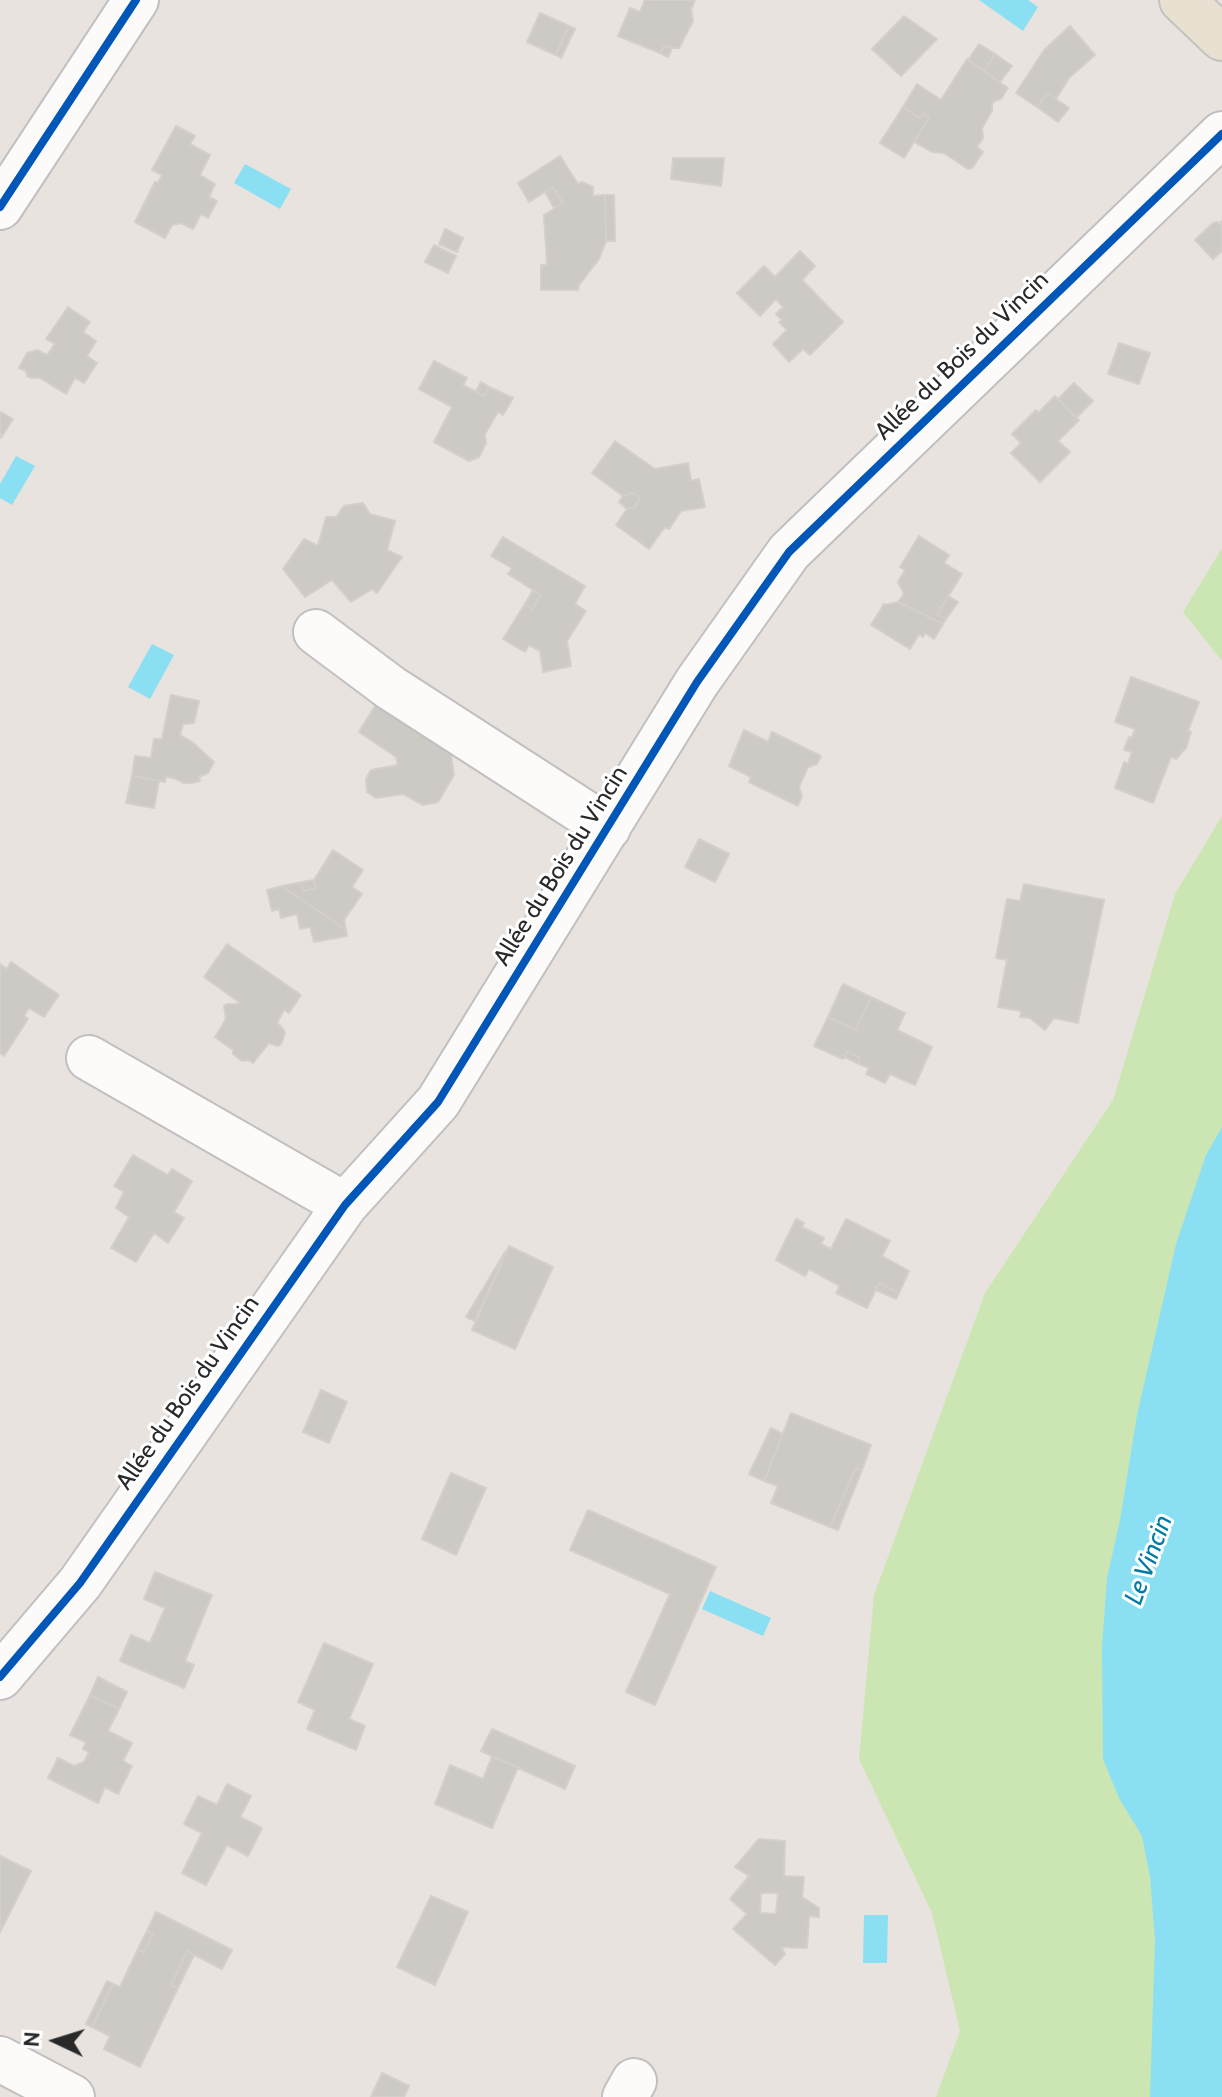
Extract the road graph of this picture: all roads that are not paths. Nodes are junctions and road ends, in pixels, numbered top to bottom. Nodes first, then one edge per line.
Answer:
1 (136, 0) edge
2 (1182, 0) edge
3 (1222, 38) edge
4 (1222, 134) edge
5 (0, 207) edge
6 (316, 632) dead end
7 (608, 828) junction
8 (89, 1058) dead end
9 (345, 1205) junction
10 (0, 1677) edge
11 (0, 2059) edge
12 (72, 2097) edge

1 - 5 street
2 - 3 main road
4 - 7 street, Allée du Bois du Vincin
6 - 7 street
7 - 9 street, Allée du Bois du Vincin
8 - 9 street
9 - 10 street, Allée du Bois du Vincin
11 - 12 street

